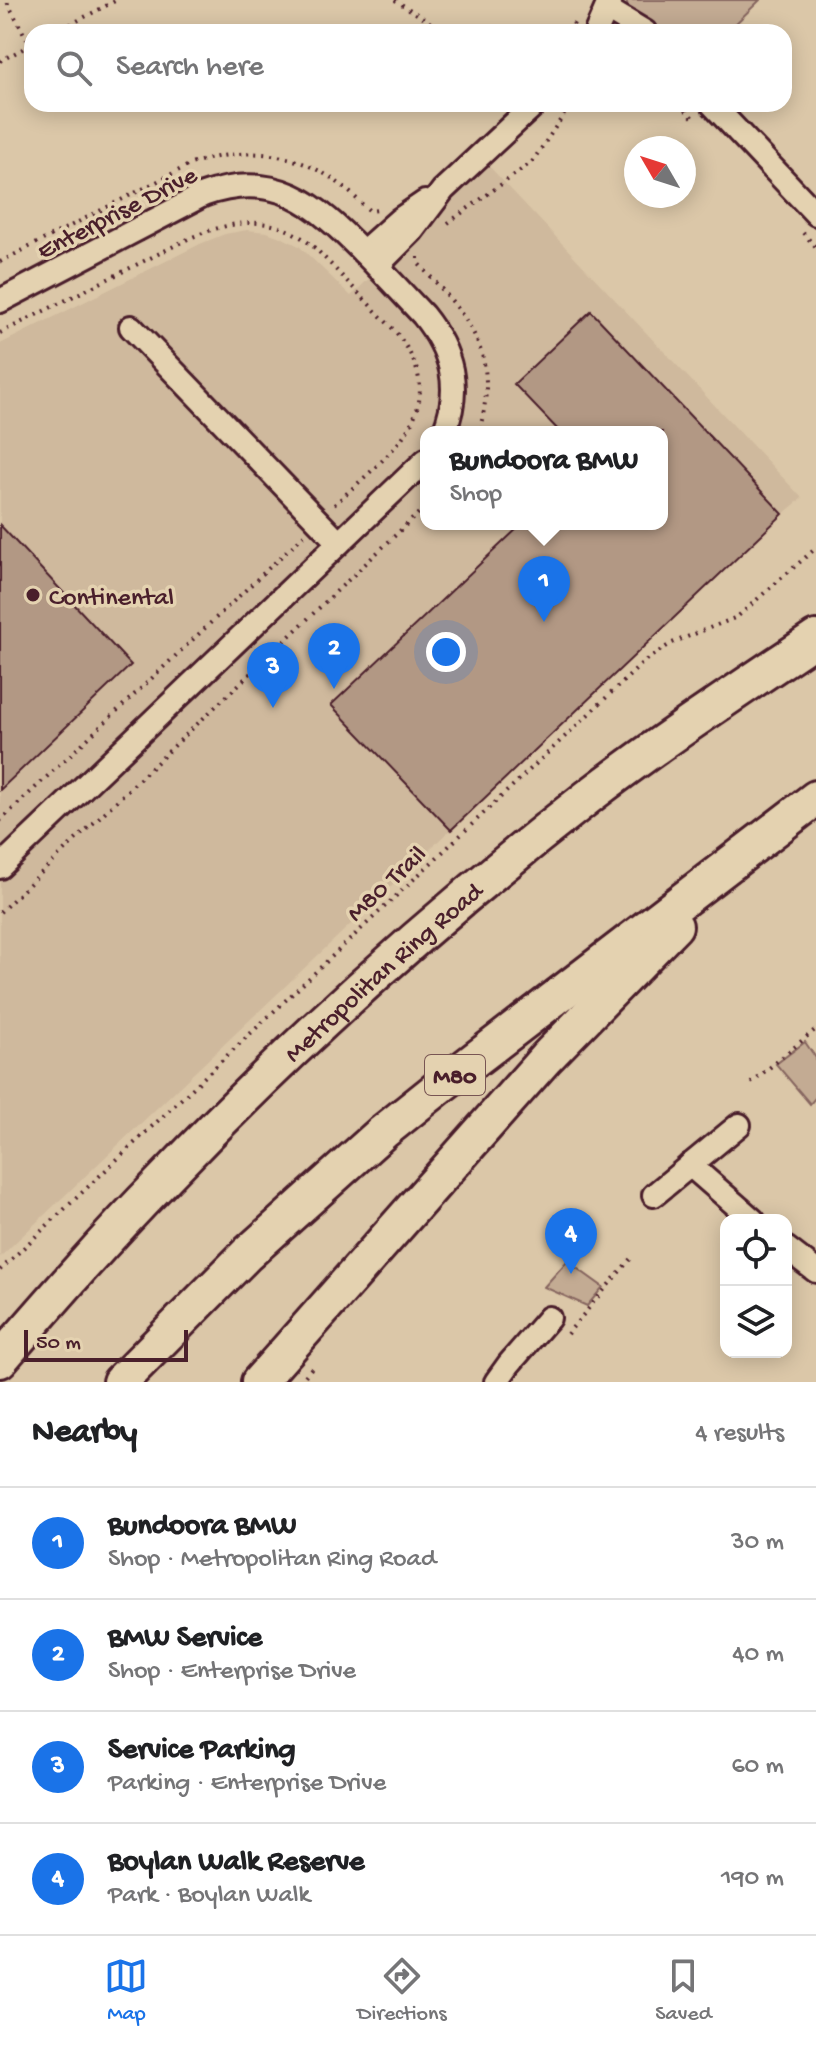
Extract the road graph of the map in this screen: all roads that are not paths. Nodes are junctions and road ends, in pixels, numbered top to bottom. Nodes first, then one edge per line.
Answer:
1 (526, 112) edge
2 (720, 112) edge
3 (816, 213) edge
4 (370, 259) junction
5 (0, 301) edge
6 (131, 327) dead end
7 (446, 426) edge
8 (420, 466) edge
9 (339, 543) junction
10 (816, 638) edge
11 (816, 798) edge
12 (740, 855) junction
13 (0, 867) edge
14 (739, 1125) dead end
15 (690, 1165) junction
16 (162, 1180) junction
17 (654, 1195) dead end
18 (746, 1214) edge
19 (792, 1253) edge
20 (816, 1271) edge
21 (549, 1318) dead end
22 (0, 1327) edge
23 (0, 1360) edge
24 (120, 1382) edge
25 (259, 1382) edge
26 (496, 1382) edge

1 - 4 street
2 - 3 street
4 - 5 street, Enterprise Drive
4 - 7 street, Enterprise Drive
6 - 9 street
8 - 9 street
9 - 13 street
10 - 16 highway, Metropolitan Ring Road
11 - 12 highway, M80
12 - 24 highway, M80
12 - 25 highway
14 - 15 street
15 - 17 street
15 - 18 street
16 - 22 highway
16 - 23 highway, Metropolitan Ring Road
19 - 20 street
21 - 26 street

